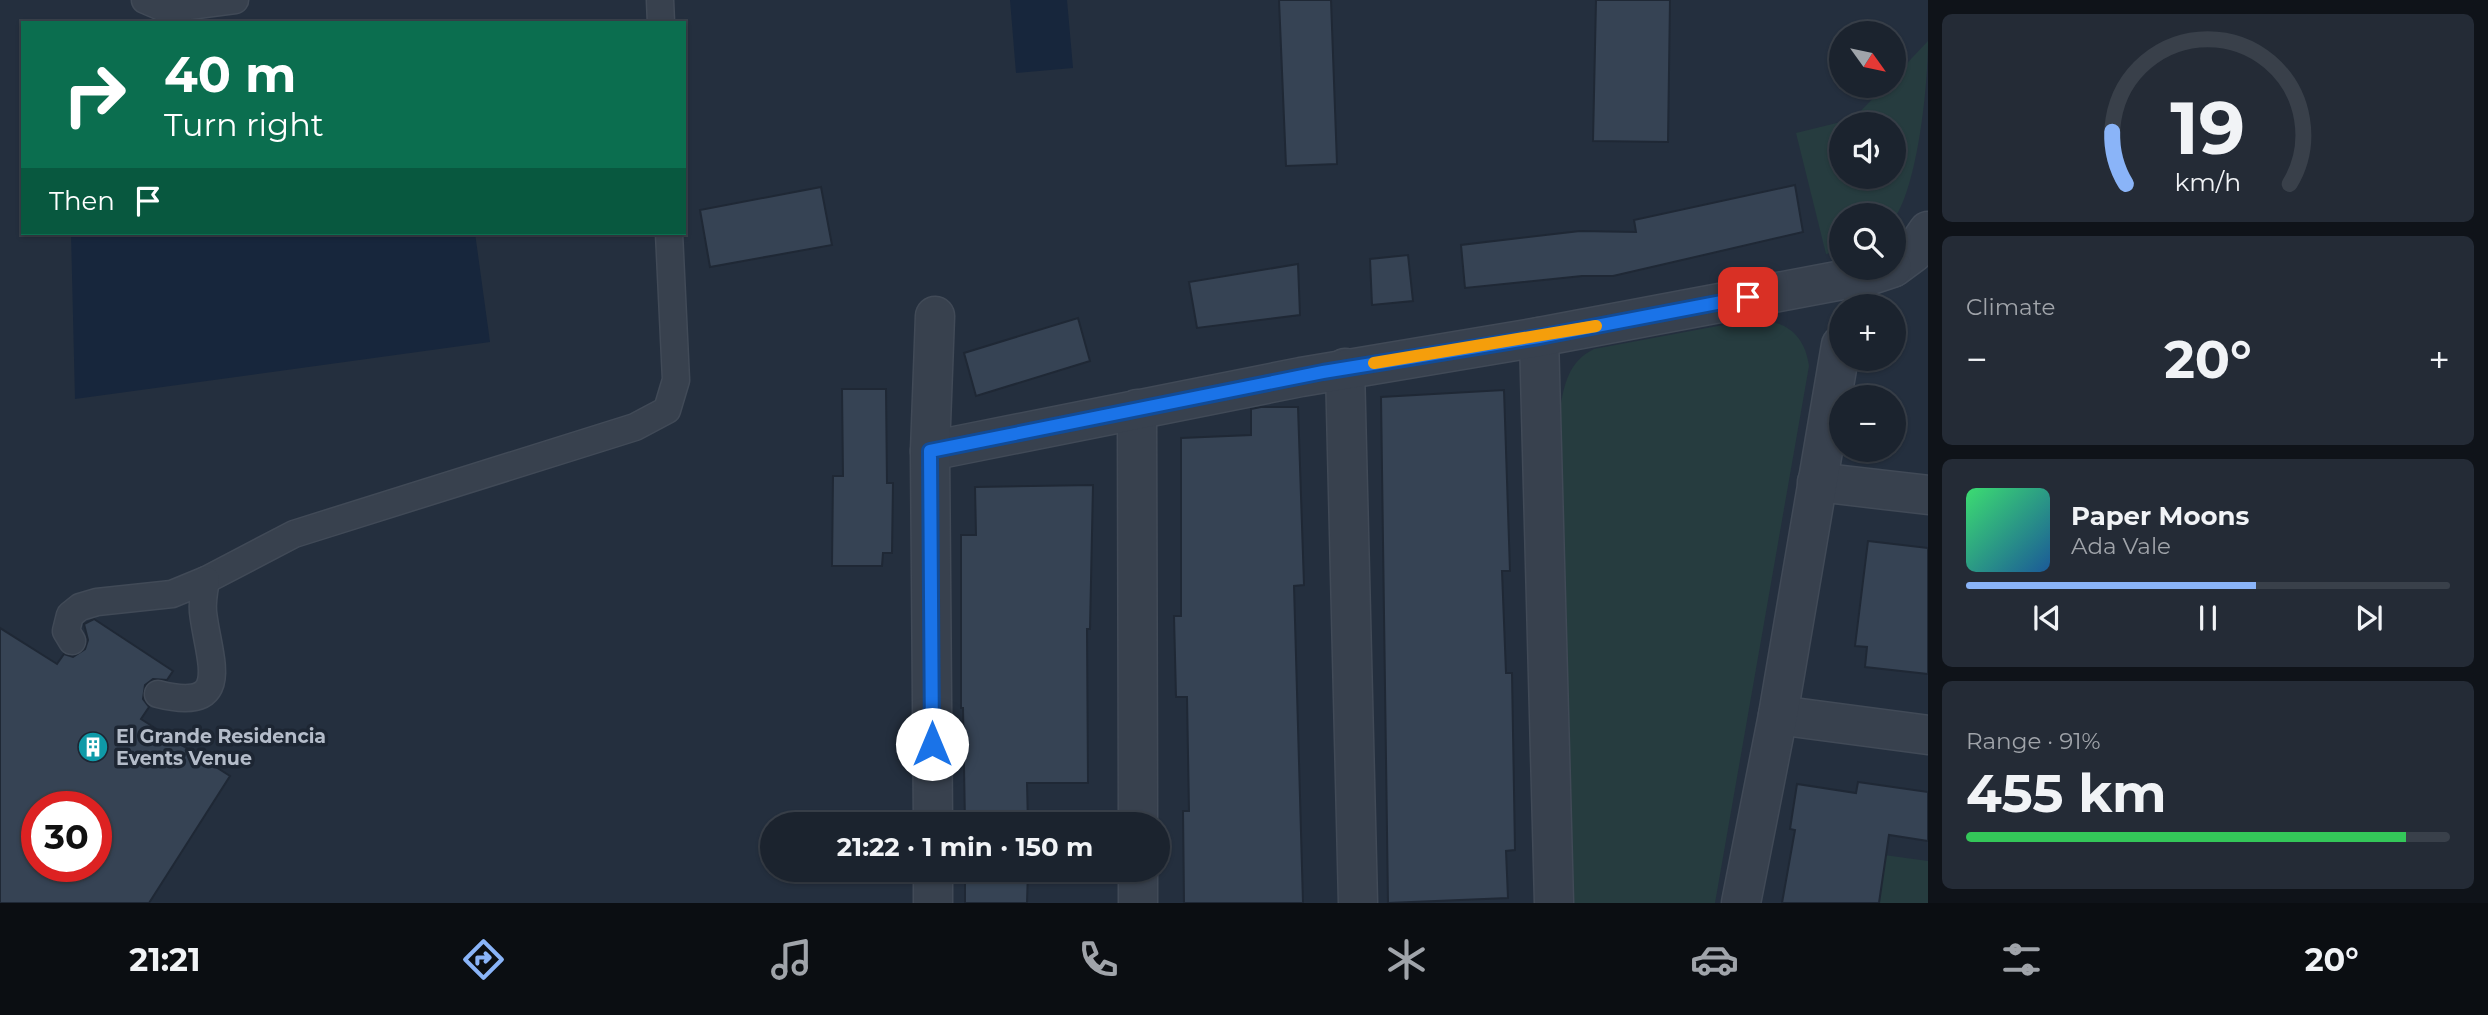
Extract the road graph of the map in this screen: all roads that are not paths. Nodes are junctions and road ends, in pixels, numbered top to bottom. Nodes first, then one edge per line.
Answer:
1 (145, 0) edge
2 (236, 0) edge
3 (660, 0) edge
4 (661, 21) edge
5 (1928, 231) edge
6 (669, 235) edge
7 (1906, 258) edge
8 (1871, 280) edge
9 (1851, 292) edge
10 (934, 316) dead end
11 (1539, 337) junction
12 (1345, 368) junction
13 (1836, 371) edge
14 (1137, 409) junction
15 (930, 451) junction
16 (1816, 482) junction
17 (1928, 495) edge
18 (206, 580) junction
19 (72, 641) dead end
20 (158, 694) dead end
21 (1778, 715) junction
22 (1928, 735) edge
23 (933, 812) edge
24 (1138, 812) edge
25 (933, 882) edge
26 (1138, 882) edge
27 (933, 903) edge
28 (1138, 903) edge
29 (1358, 903) edge
30 (1554, 903) edge
31 (1741, 903) edge

1 - 2 lane
3 - 4 lane
5 - 7 street
6 - 18 lane
8 - 9 street
9 - 11 street
10 - 15 street
11 - 12 street
11 - 30 street
12 - 14 street
12 - 29 street
13 - 16 street
14 - 15 street
14 - 24 street
15 - 23 street
16 - 17 street
16 - 21 street
18 - 19 lane
18 - 20 lane
21 - 22 street
21 - 31 street
25 - 27 street
26 - 28 street

